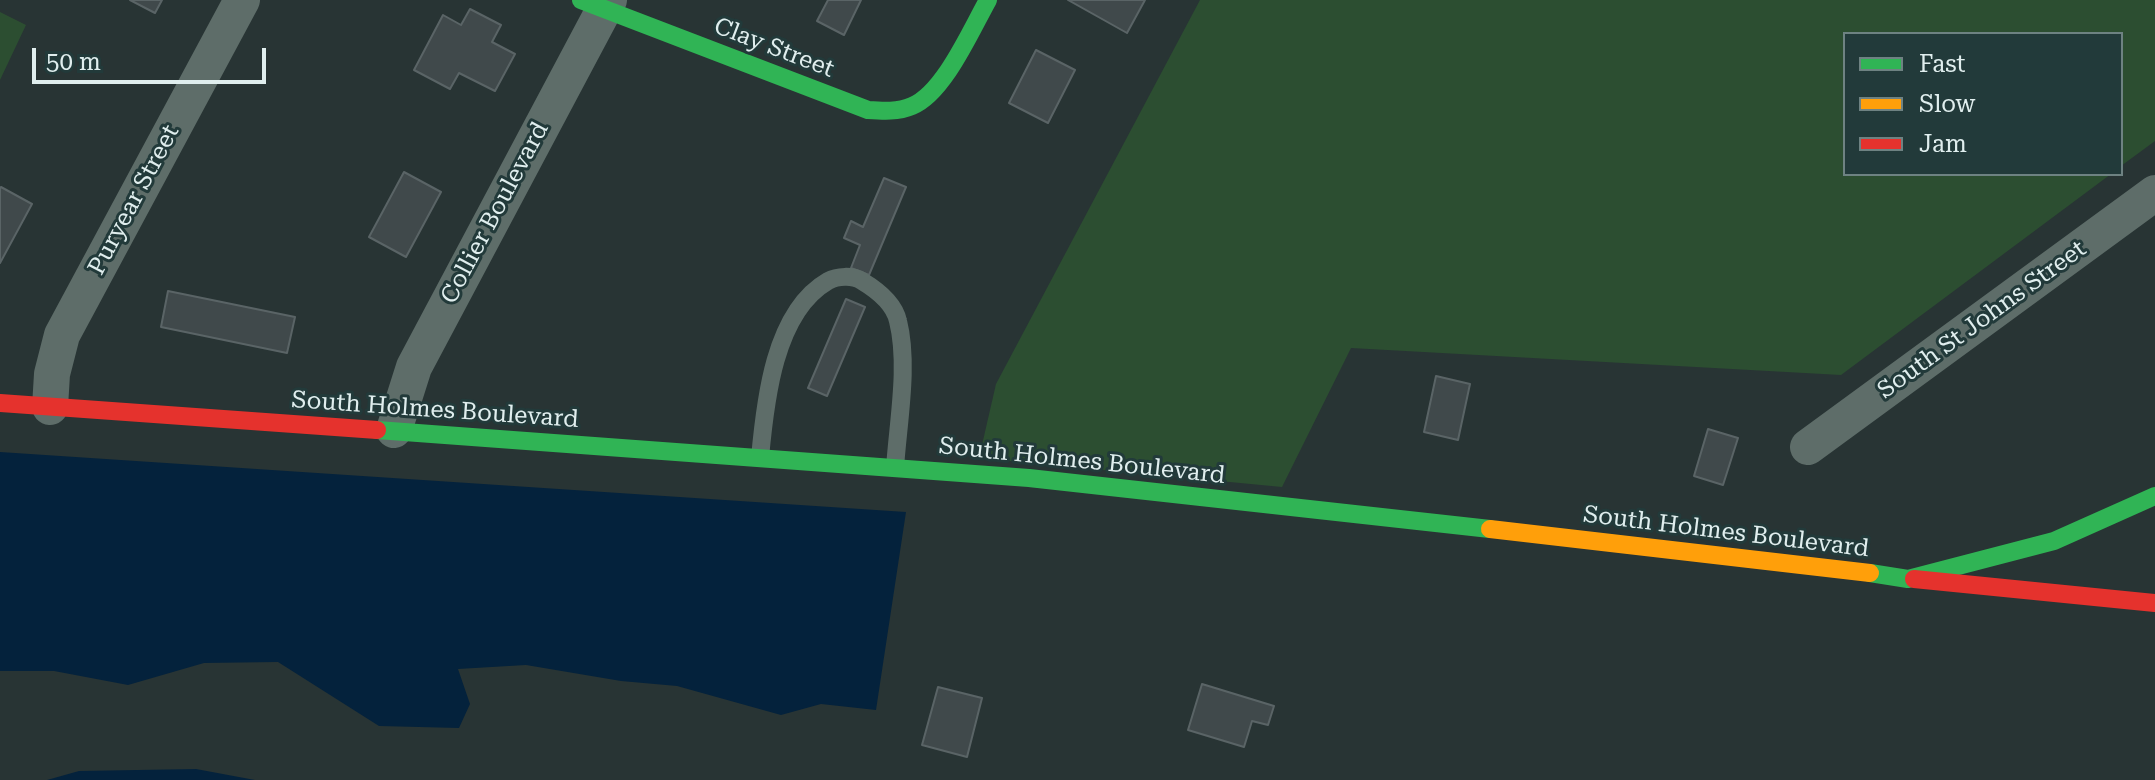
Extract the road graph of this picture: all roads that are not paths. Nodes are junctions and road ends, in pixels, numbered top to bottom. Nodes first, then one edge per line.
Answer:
1 (242, 0) edge
2 (988, 0) edge
3 (598, 3) edge
4 (2155, 193) edge
5 (0, 403) edge
6 (50, 407) junction
7 (394, 430) junction
8 (1808, 447) dead end
9 (760, 458) junction
10 (895, 468) junction
11 (2155, 496) edge
12 (1908, 579) junction
13 (2155, 603) edge

1 - 6 street, Puryear Street
2 - 3 main road, Clay Street
3 - 7 street, Collier Boulevard
4 - 8 street, South St Johns Street
5 - 6 main road, South Holmes Boulevard
6 - 7 main road, South Holmes Boulevard
7 - 9 main road, South Holmes Boulevard
9 - 10 main road, South Holmes Boulevard
9 - 10 lane
10 - 12 main road, South Holmes Boulevard
11 - 12 main road
12 - 13 main road, South Holmes Boulevard

